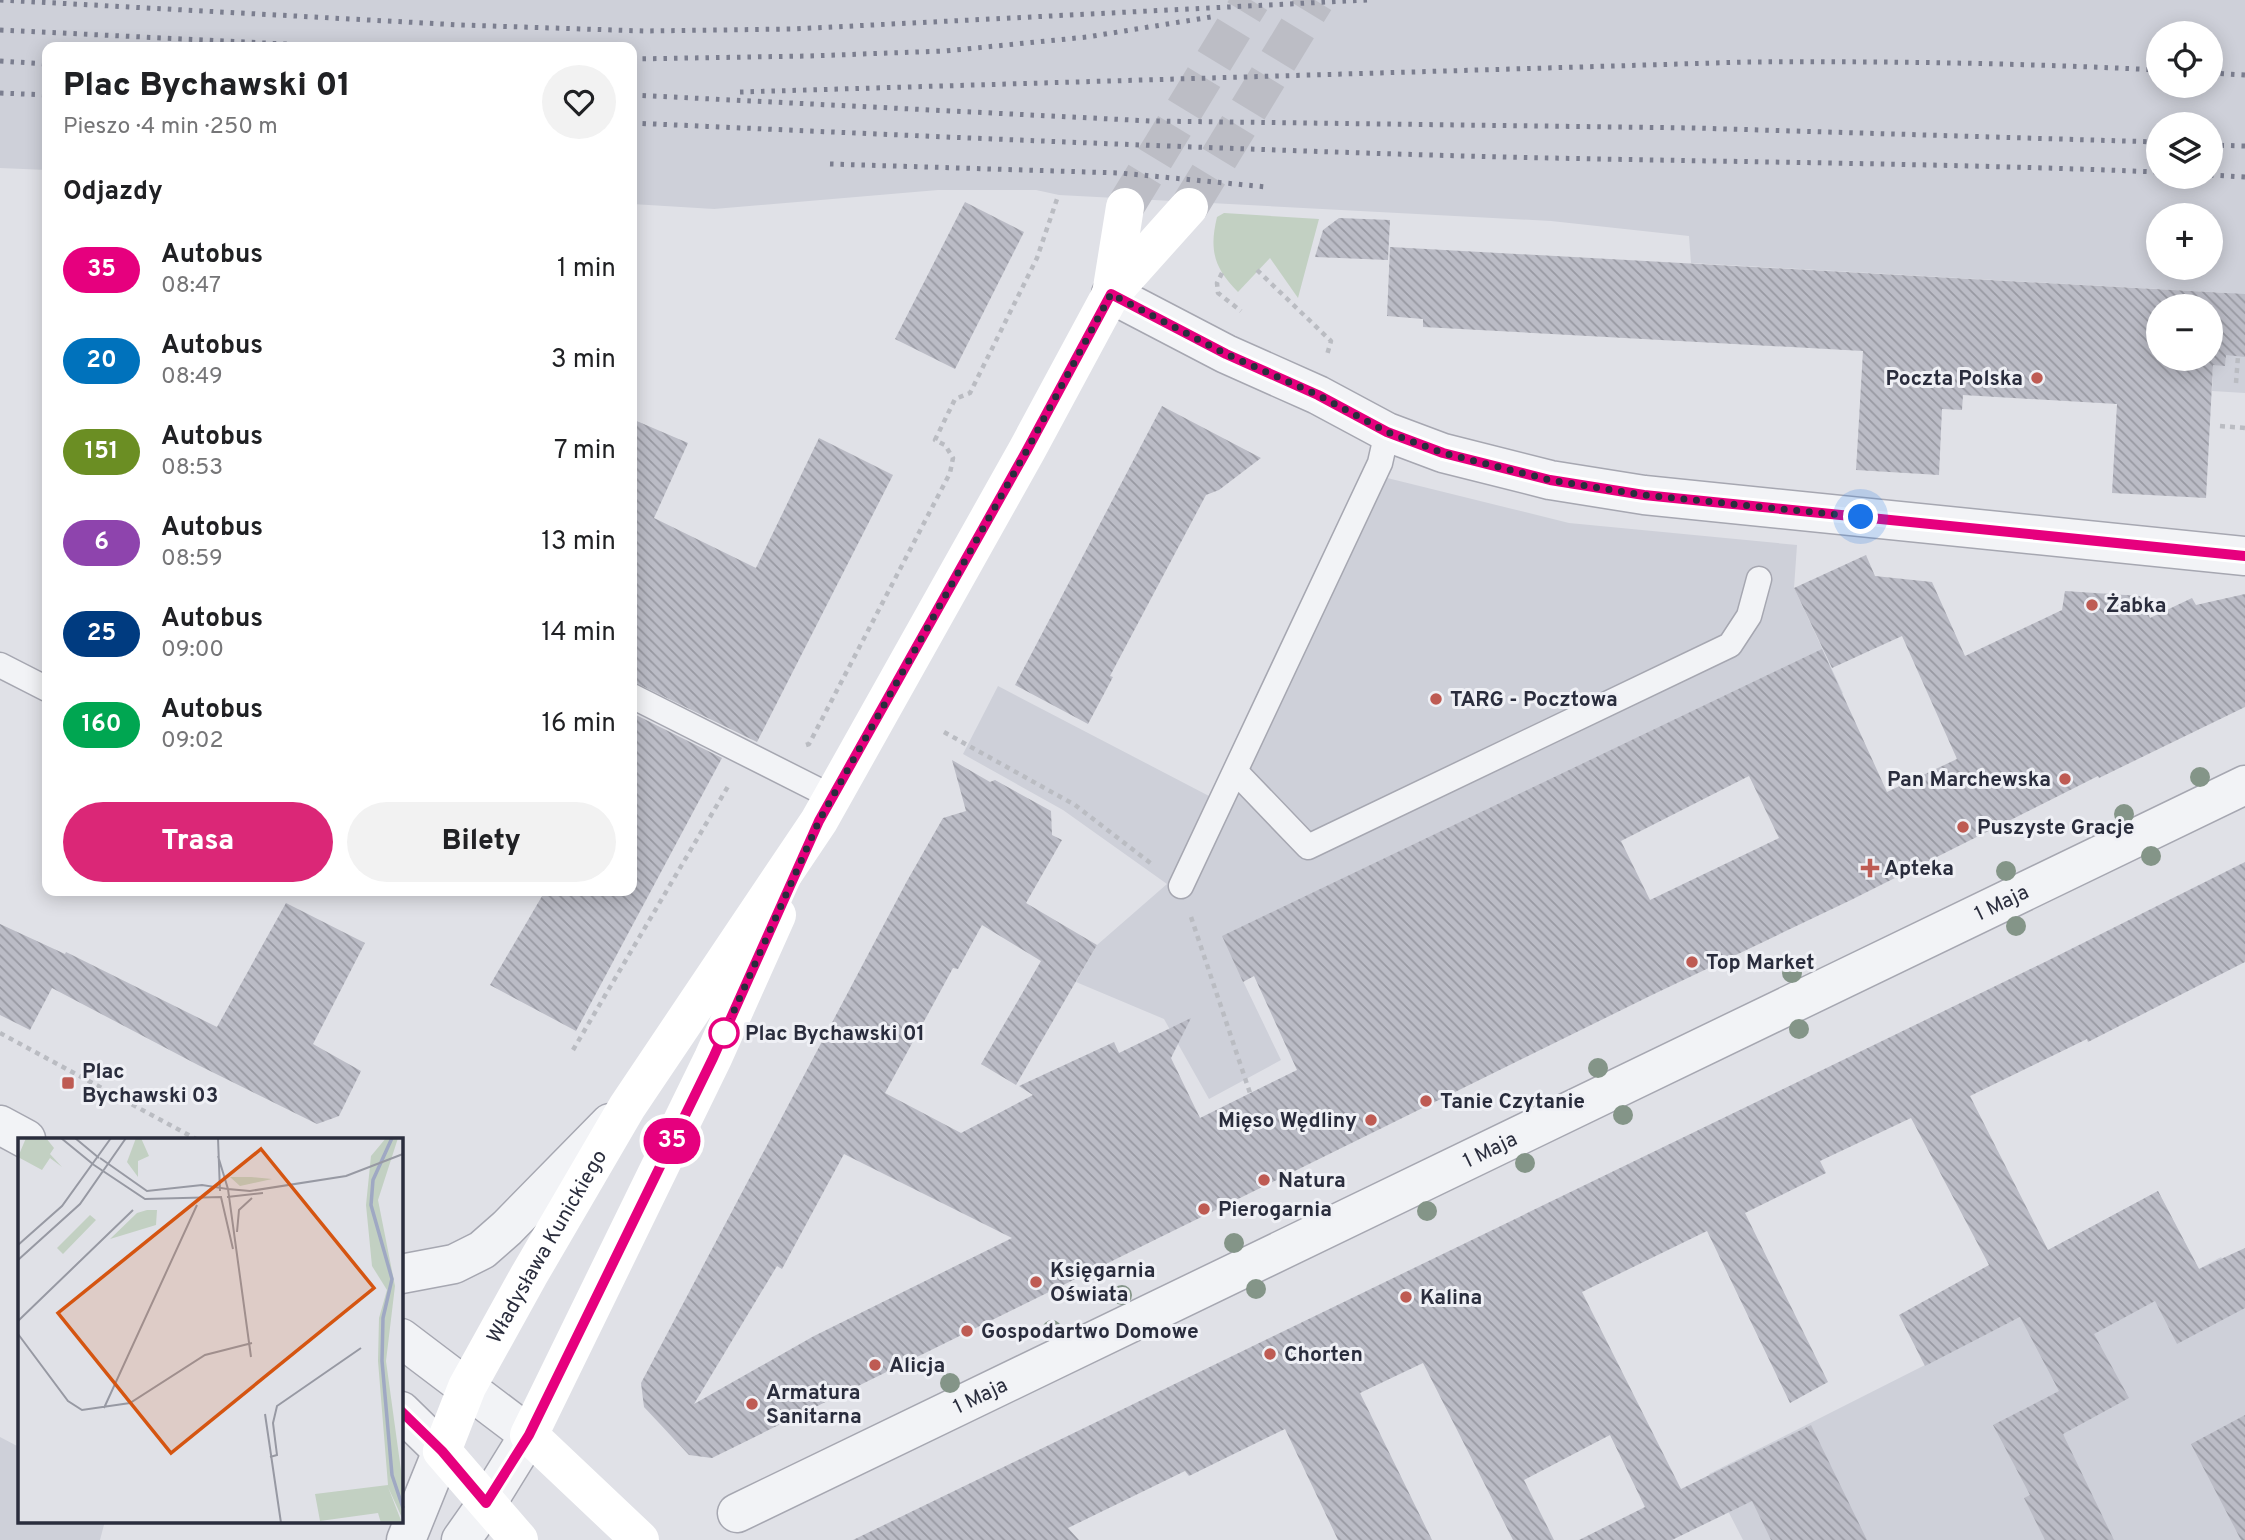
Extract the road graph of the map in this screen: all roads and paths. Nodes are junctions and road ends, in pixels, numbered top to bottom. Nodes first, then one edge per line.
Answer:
1 (1057, 199) dead end
2 (1125, 207) tunnel mouth
3 (1189, 207) tunnel mouth
4 (1257, 270) dead end
5 (1222, 273) dead end
6 (1111, 294) junction
7 (1245, 314) dead end
8 (2238, 356) dead end
9 (1325, 360) dead end
10 (2236, 383) dead end
11 (2220, 426) dead end
12 (2245, 428) edge
13 (1387, 432) junction
14 (2245, 556) edge
15 (1759, 579) dead end
16 (0, 665) edge
17 (42, 686) edge
18 (637, 699) edge
19 (944, 732) dead end
20 (766, 764) junction
21 (1236, 772) junction
22 (2245, 785) edge
23 (826, 809) junction
24 (1181, 886) junction
25 (0, 1033) edge
26 (573, 1050) dead end
27 (1250, 1093) dead end
28 (627, 1107) junction
29 (0, 1125) edge
30 (24, 1138) edge
31 (194, 1138) edge
32 (1288, 1175) dead end
33 (1292, 1183) dead end
34 (402, 1274) edge
35 (402, 1339) edge
36 (467, 1387) junction
37 (402, 1412) edge
38 (529, 1435) junction
39 (442, 1451) junction
40 (486, 1503) junction
41 (737, 1513) dead end
42 (406, 1540) edge
43 (461, 1540) edge
44 (519, 1540) edge
45 (639, 1540) edge

1 - 20 path
2 - 6 main road, Władysława Kunickiego
3 - 6 main road, Władysława Kunickiego
4 - 9 path
5 - 7 path
6 - 13 street
6 - 23 main road, Władysława Kunickiego
8 - 10 path
11 - 12 path
13 - 14 street
13 - 21 lane
15 - 21 lane
16 - 17 lane
18 - 20 lane
19 - 24 path
20 - 23 lane
20 - 26 path
21 - 24 lane
22 - 41 street, 1 Maja
23 - 28 main road, Władysława Kunickiego
23 - 38 main road, Władysława Kunickiego
24 - 27 path
25 - 31 path
28 - 34 street, Władysława Kunickiego
28 - 36 main road, Władysława Kunickiego
29 - 30 street
32 - 33 path
35 - 36 street
36 - 38 street
36 - 39 main road, Władysława Kunickiego
37 - 39 street
38 - 40 street
38 - 45 main road
39 - 40 main road
39 - 42 street
40 - 43 street
40 - 44 main road

